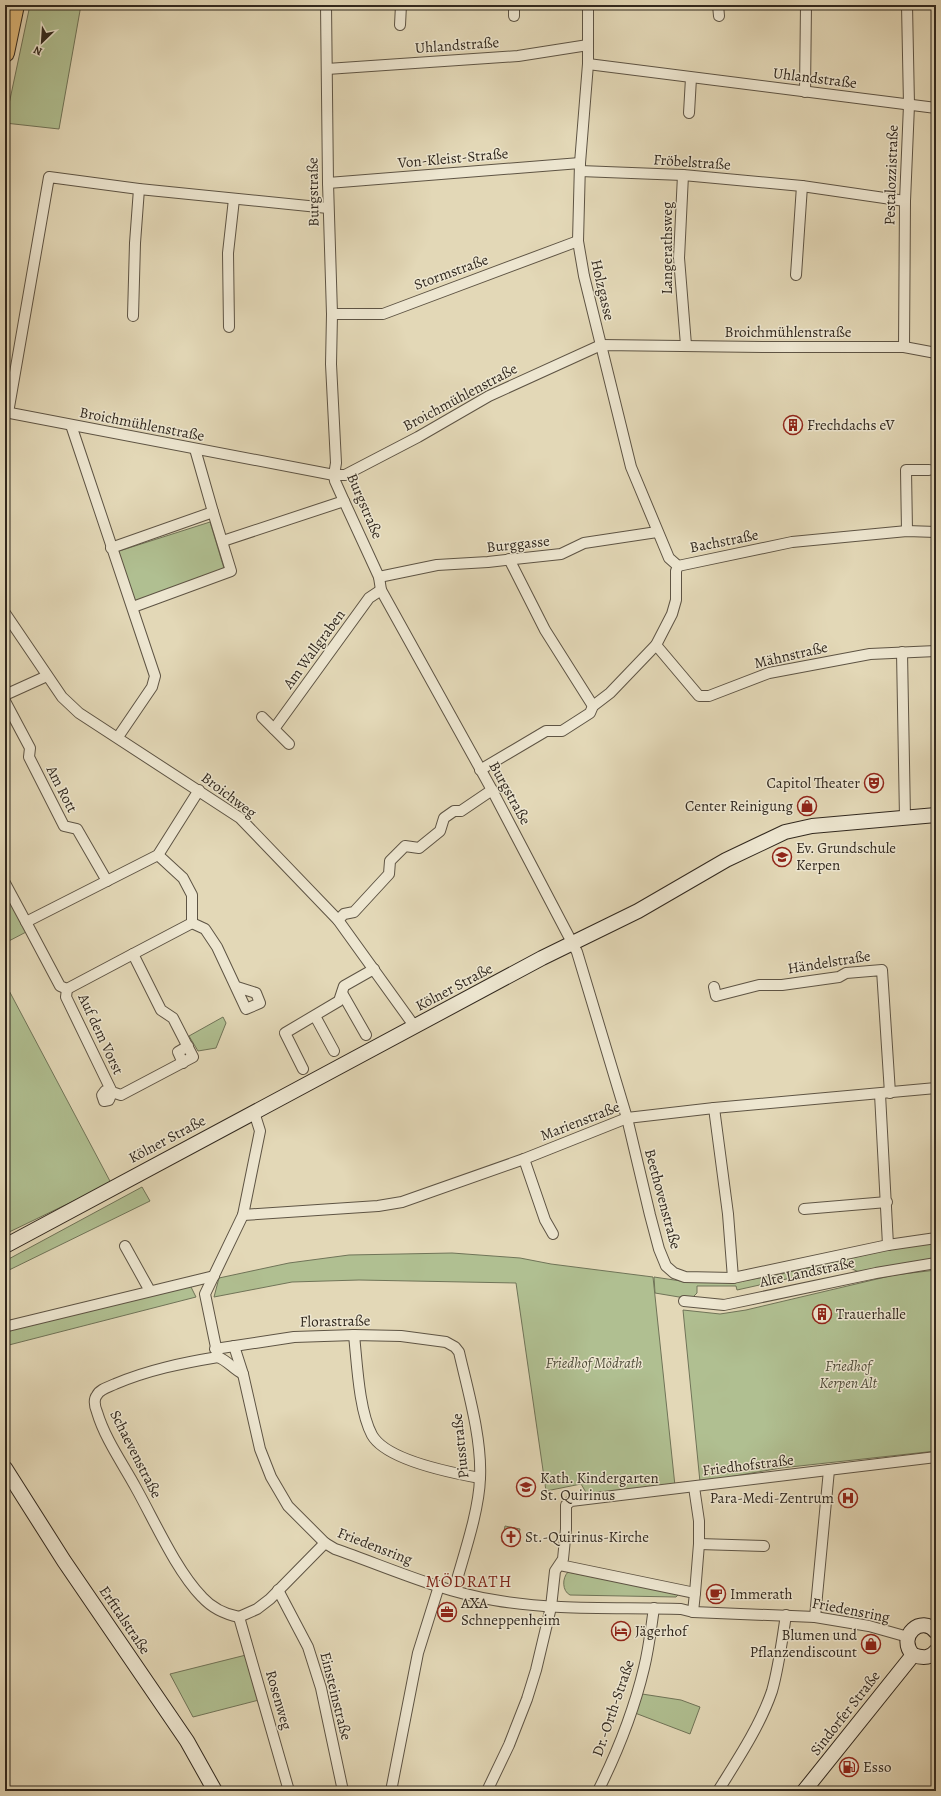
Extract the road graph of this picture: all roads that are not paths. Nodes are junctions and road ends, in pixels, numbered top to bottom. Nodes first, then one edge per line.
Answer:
1 (15, 5) edge
2 (326, 5) edge
3 (401, 5) edge
4 (514, 5) edge
5 (588, 5) edge
6 (718, 5) edge
7 (806, 5) edge
8 (907, 5) edge
9 (514, 16) dead end
10 (719, 16) dead end
11 (400, 25) dead end
12 (588, 44) junction
13 (5, 53) edge
14 (588, 64) junction
15 (327, 69) junction
16 (691, 78) junction
17 (805, 92) junction
18 (909, 105) junction
19 (936, 108) edge
20 (689, 114) dead end
21 (580, 167) junction
22 (683, 175) junction
23 (328, 184) junction
24 (802, 186) junction
25 (139, 189) junction
26 (234, 199) junction
27 (905, 201) junction
28 (328, 208) junction
29 (578, 241) junction
30 (796, 275) dead end
31 (332, 314) junction
32 (133, 316) dead end
33 (229, 327) dead end
34 (601, 344) junction
35 (686, 345) junction
36 (904, 347) junction
37 (936, 353) edge
38 (7, 413) edge
39 (71, 425) junction
40 (195, 449) junction
41 (929, 470) dead end
42 (334, 475) junction
43 (344, 501) junction
44 (213, 512) junction
45 (907, 531) junction
46 (657, 532) junction
47 (936, 532) edge
48 (223, 541) junction
49 (111, 548) junction
50 (509, 559) junction
51 (678, 566) junction
52 (379, 577) junction
53 (381, 590) junction
54 (133, 607) junction
55 (5, 613) edge
56 (656, 645) junction
57 (936, 651) edge
58 (902, 652) junction
59 (47, 676) junction
60 (5, 695) edge
61 (5, 701) edge
62 (593, 706) junction
63 (262, 717) dead end
64 (274, 729) junction
65 (118, 737) junction
66 (289, 744) dead end
67 (480, 770) junction
68 (199, 790) junction
69 (492, 790) junction
70 (936, 815) edge
71 (905, 818) junction
72 (158, 855) junction
73 (107, 881) junction
74 (5, 883) edge
75 (338, 920) junction
76 (26, 922) junction
77 (192, 923) junction
78 (572, 944) junction
79 (133, 954) junction
80 (374, 969) junction
81 (237, 987) dead end
82 (714, 988) dead end
83 (67, 989) junction
84 (342, 993) junction
85 (315, 1016) junction
86 (415, 1027) junction
87 (366, 1035) dead end
88 (334, 1051) dead end
89 (303, 1069) dead end
90 (936, 1088) edge
91 (885, 1093) junction
92 (714, 1108) junction
93 (254, 1112) junction
94 (628, 1118) junction
95 (524, 1159) junction
96 (886, 1202) junction
97 (804, 1209) dead end
98 (243, 1214) junction
99 (553, 1234) dead end
100 (936, 1238) edge
101 (888, 1245) junction
102 (5, 1246) edge
103 (125, 1246) dead end
104 (936, 1263) edge
105 (214, 1276) junction
106 (733, 1278) junction
107 (150, 1290) junction
108 (684, 1301) dead end
109 (8, 1326) dead end
110 (354, 1335) junction
111 (234, 1346) junction
112 (455, 1347) joint
113 (216, 1353) junction
114 (243, 1374) junction
115 (936, 1457) edge
116 (5, 1468) edge
117 (828, 1470) junction
118 (480, 1478) junction
119 (694, 1487) junction
120 (325, 1543) junction
121 (699, 1544) junction
122 (764, 1546) dead end
123 (560, 1566) junction
124 (439, 1586) junction
125 (278, 1590) junction
126 (454, 1590) junction
127 (695, 1593) junction
128 (550, 1607) junction
129 (654, 1608) junction
130 (694, 1612) junction
131 (786, 1615) junction
132 (239, 1617) junction
133 (815, 1617) junction
134 (935, 1629) edge
135 (908, 1637) junction
136 (936, 1651) edge
137 (913, 1655) junction
138 (215, 1791) edge
139 (290, 1791) edge
140 (343, 1791) edge
141 (391, 1791) edge
142 (487, 1791) edge
143 (598, 1791) edge
144 (718, 1791) edge
145 (804, 1791) edge

1 - 13 highway
2 - 15 street, Burgstraße
3 - 11 street
4 - 9 street
5 - 12 street, Holzgasse
6 - 10 street
7 - 17 street
8 - 18 street, Pestalozzistraße
12 - 14 street, Holzgasse
12 - 15 street, Uhlandstraße
14 - 16 street, Uhlandstraße
14 - 21 street, Holzgasse
15 - 23 street, Burgstraße
16 - 17 street, Uhlandstraße
16 - 20 street
17 - 18 street, Uhlandstraße
18 - 19 street, Uhlandstraße
18 - 27 street, Pestalozzistraße
21 - 22 street, Fröbelstraße
21 - 23 street, Von-Kleist-Straße
21 - 29 street, Holzgasse
22 - 24 street, Fröbelstraße
22 - 35 street, Langerathsweg
23 - 28 street, Burgstraße
24 - 27 street, Fröbelstraße
24 - 30 street
25 - 26 street
25 - 32 street
25 - 38 street
26 - 28 street
26 - 33 street
27 - 36 street, Pestalozzistraße
28 - 31 street, Burgstraße
29 - 31 street, Stormstraße
29 - 34 street, Holzgasse
31 - 42 street, Burgstraße
34 - 35 street, Broichmühlenstraße
34 - 42 street, Broichmühlenstraße
34 - 46 street, Holzgasse
35 - 36 street, Broichmühlenstraße
36 - 37 street, Broichmühlenstraße
38 - 39 street, Broichmühlenstraße
39 - 40 street, Broichmühlenstraße
39 - 49 street
40 - 42 street, Broichmühlenstraße
40 - 44 street
41 - 45 street
42 - 43 street, Burgstraße
43 - 48 street
43 - 52 street, Burgstraße
44 - 48 street
44 - 49 street
45 - 47 street, Bachstraße
45 - 51 street, Bachstraße
46 - 50 street, Burggasse
46 - 51 street, Holzgasse
48 - 54 street
49 - 54 street
50 - 52 street, Burggasse
50 - 62 street
51 - 56 street, Bachstraße
52 - 53 street, Burgstraße
53 - 64 street, Am Wallgraben
53 - 67 street, Burgstraße
54 - 65 street
55 - 59 street, Broichweg
56 - 58 street, Mähnstraße
56 - 62 street, Bachstraße
57 - 58 street, Mähnstraße
58 - 71 street
59 - 60 street
59 - 65 street, Broichweg
61 - 73 street, Am Rott
62 - 67 street, Bachstraße
63 - 64 street
64 - 66 street
65 - 68 street, Broichweg
67 - 69 street, Burgstraße
68 - 72 street
68 - 75 street, Broichweg
69 - 75 street
69 - 78 street, Burgstraße
70 - 71 main road, Kölner Straße
71 - 78 main road, Kölner Straße
72 - 73 street
72 - 77 street
73 - 76 street
74 - 76 street
75 - 80 street, Broichweg
76 - 83 street
77 - 79 street, Auf dem Vorst
77 - 81 street
78 - 86 main road, Kölner Straße
78 - 94 street, Beethovenstraße
79 - 83 street, Auf dem Vorst
79 - 83 street, Auf dem Vorst
80 - 84 street
80 - 86 street, Broichweg
82 - 91 street, Händelstraße
84 - 85 street
84 - 87 street
85 - 88 street
85 - 89 street
86 - 93 main road, Kölner Straße
90 - 91 street, Marienstraße
91 - 92 street, Marienstraße
91 - 96 street
92 - 94 street, Marienstraße
92 - 106 street
93 - 98 street
93 - 102 main road, Kölner Straße
94 - 95 street, Marienstraße
94 - 106 street, Beethovenstraße
95 - 98 street, Marienstraße
95 - 99 street
96 - 97 street
96 - 101 street
98 - 105 street
100 - 101 street, Beethovenstraße
101 - 106 street, Beethovenstraße
103 - 107 street
104 - 108 street, Alte Landstraße
105 - 107 street
105 - 113 street
107 - 109 street
110 - 111 street, Florastraße
110 - 112 street, Florastraße
110 - 118 street
111 - 113 street, Florastraße
111 - 114 street
112 - 118 street, Piusstraße
113 - 114 street
113 - 132 street, Schaevenstraße
114 - 120 street
115 - 117 street, Friedhofstraße
116 - 138 main road, Erfttalstraße
117 - 119 street, Friedhofstraße
117 - 133 street
118 - 126 street, Piusstraße
119 - 121 street
119 - 123 street, Friedhofstraße
120 - 124 street, Friedensring
120 - 125 street, Friedensring
121 - 122 street
121 - 127 street
123 - 127 street
123 - 128 street
124 - 126 street, Friedensring
124 - 141 street
125 - 132 street, Friedensring
125 - 140 street, Einsteinstraße
126 - 128 street, Friedensring
127 - 130 street
128 - 129 street, Friedensring
128 - 142 street
129 - 130 street, Friedensring
129 - 143 street, Dr.-Orth-Straße
130 - 131 street, Friedensring
131 - 133 street, Friedensring
131 - 144 street
132 - 139 street, Rosenweg
133 - 135 street, Friedensring
134 - 135 main road
135 - 137 main road
136 - 137 main road
137 - 145 main road, Sindorfer Straße

